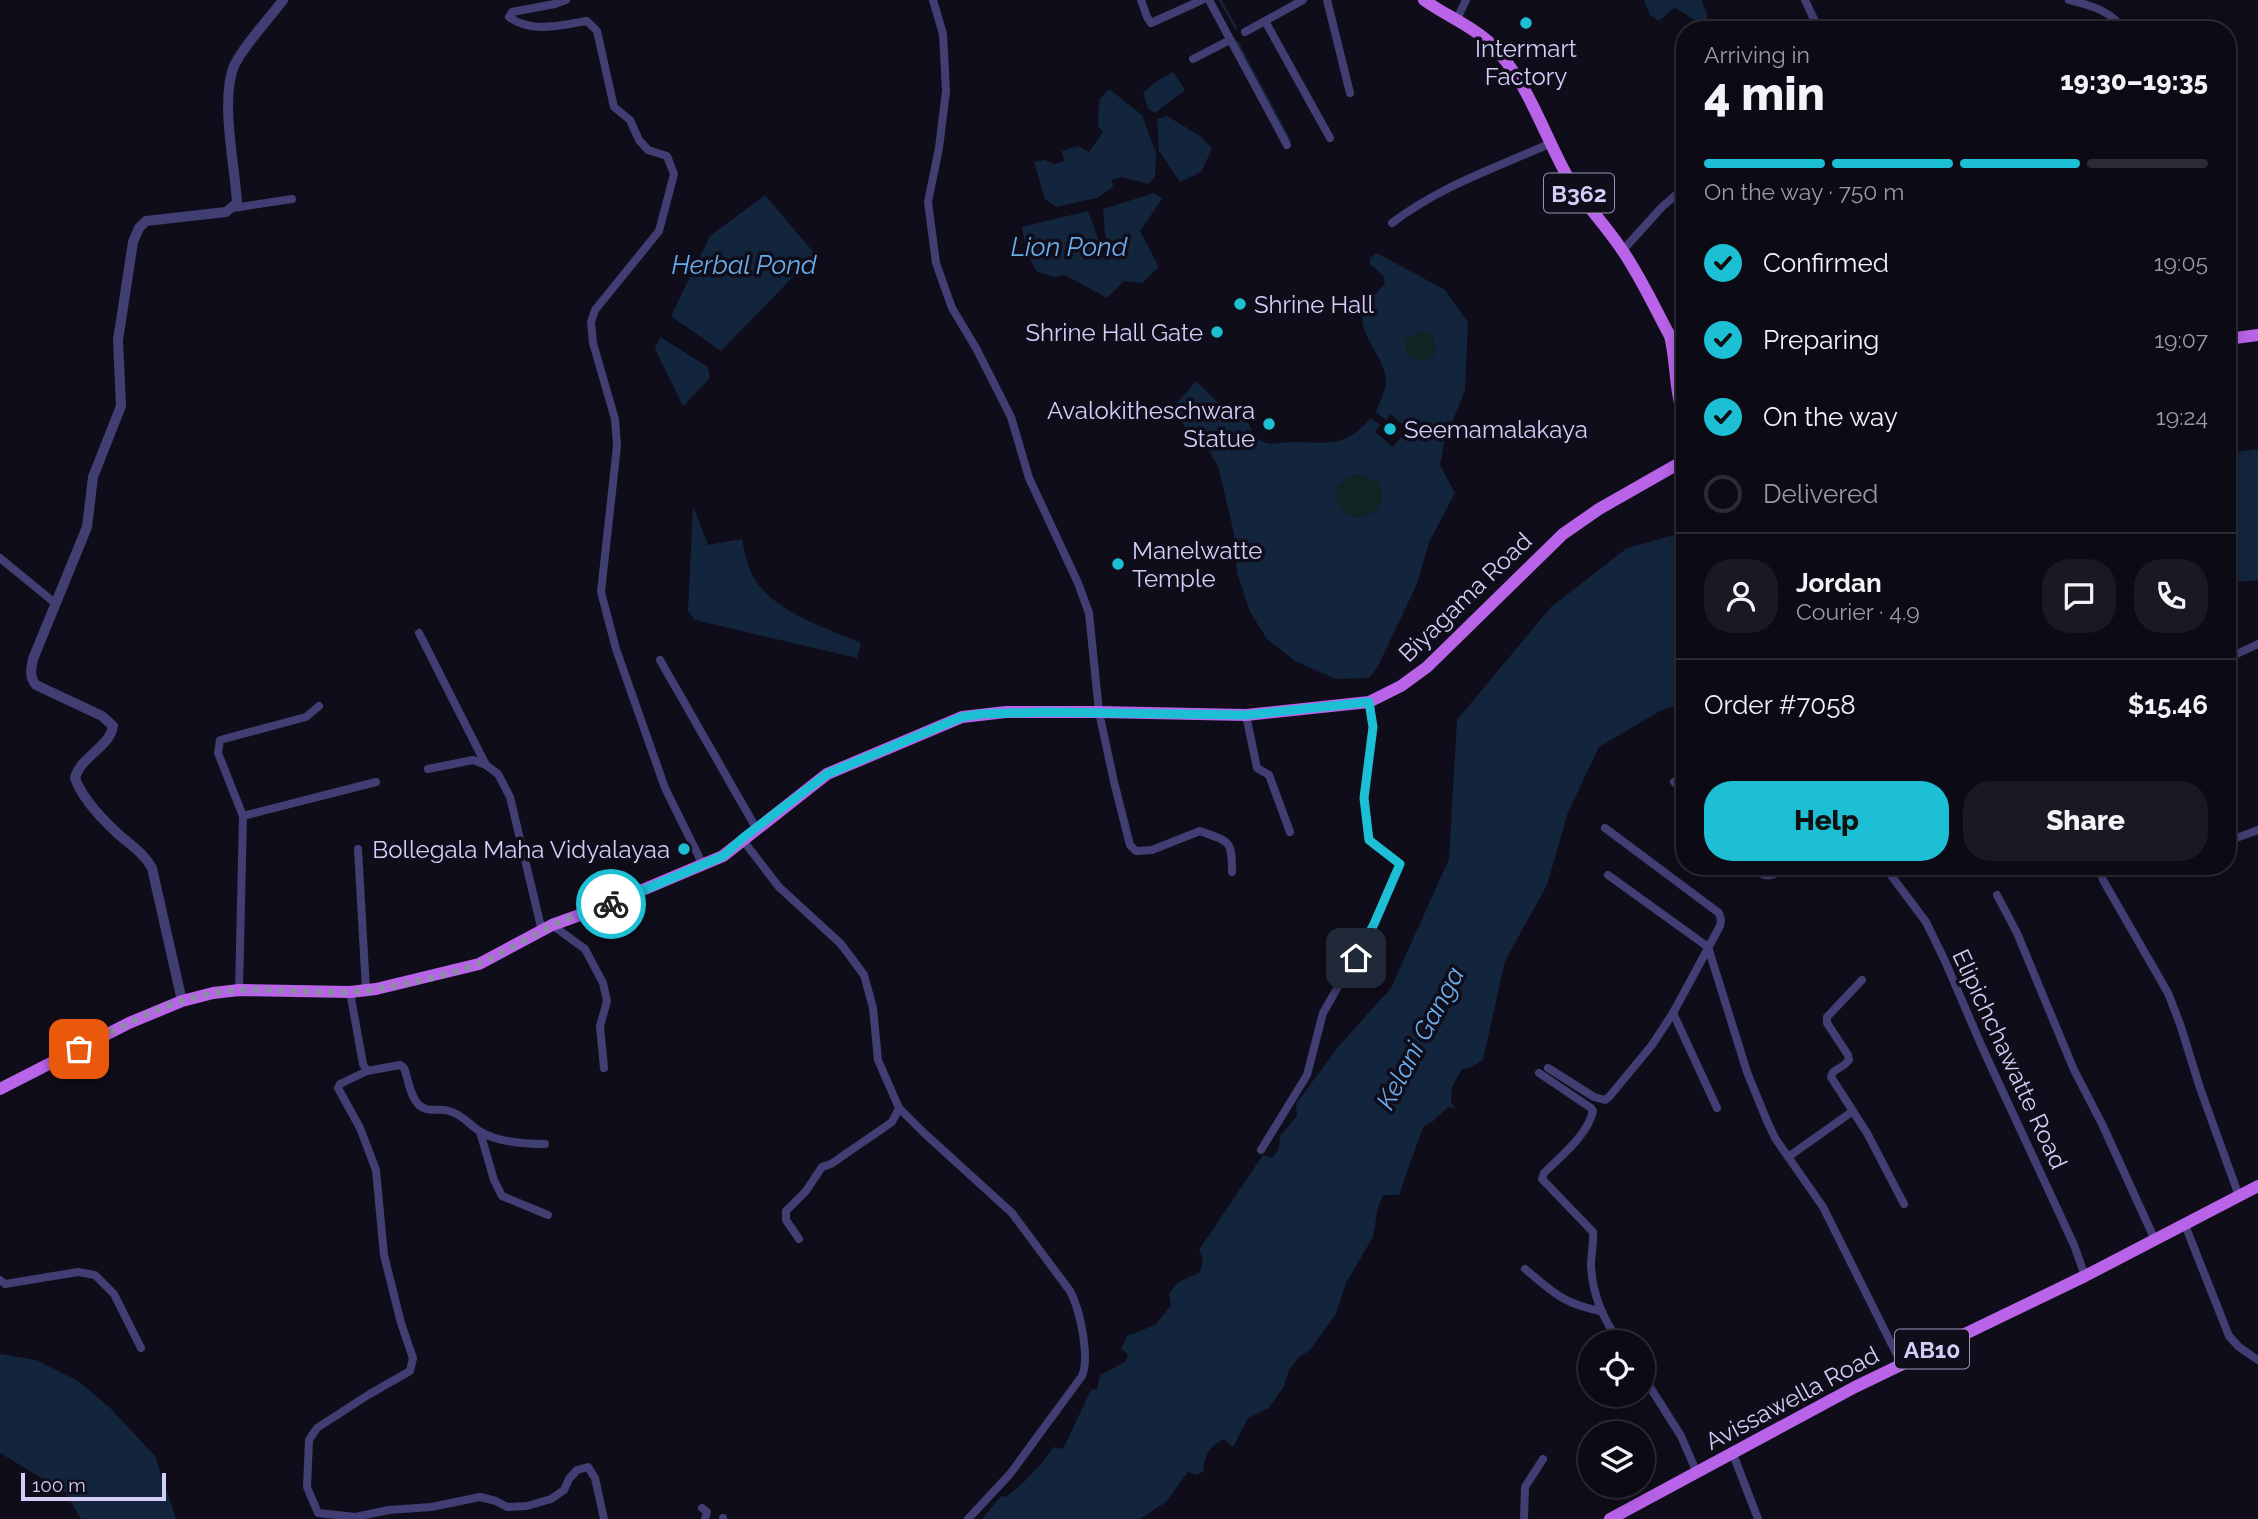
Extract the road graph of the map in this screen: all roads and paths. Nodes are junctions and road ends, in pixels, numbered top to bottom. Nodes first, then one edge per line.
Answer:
1 (283, 0) edge
2 (566, 0) edge
3 (933, 0) edge
4 (1141, 0) edge
5 (1202, 0) edge
6 (1209, 0) edge
7 (1303, 0) edge
8 (1327, 0) edge
9 (1424, 0) edge
10 (1466, 0) edge
11 (1805, 0) edge
12 (2069, 0) edge
13 (1457, 19) junction
14 (1265, 21) junction
15 (1815, 21) edge
16 (2117, 21) edge
17 (1245, 32) dead end
18 (1230, 40) junction
19 (1193, 59) dead end
20 (1350, 93) dead end
21 (1330, 138) dead end
22 (1551, 143) junction
23 (1287, 145) dead end
24 (1676, 194) edge
25 (292, 199) dead end
26 (233, 208) junction
27 (1392, 223) dead end
28 (1623, 250) junction
29 (2258, 335) edge
30 (2236, 338) edge
31 (1676, 372) edge
32 (1676, 465) edge
33 (0, 558) edge
34 (55, 603) junction
35 (419, 633) dead end
36 (2258, 644) edge
37 (2236, 654) edge
38 (660, 660) dead end
39 (1369, 702) junction
40 (319, 706) dead end
41 (1099, 712) junction
42 (1246, 715) junction
43 (486, 765) junction
44 (428, 769) dead end
45 (376, 782) dead end
46 (243, 816) junction
47 (756, 828) junction
48 (1605, 828) dead end
49 (2258, 830) edge
50 (1290, 832) dead end
51 (2236, 838) edge
52 (742, 839) junction
53 (358, 849) dead end
54 (703, 865) junction
55 (1232, 872) dead end
56 (1608, 875) dead end
57 (1891, 875) edge
58 (2101, 875) edge
59 (1997, 895) dead end
60 (547, 928) junction
61 (1708, 947) junction
62 (1862, 980) dead end
63 (239, 990) junction
64 (366, 990) junction
65 (350, 992) junction
66 (182, 1001) junction
67 (1673, 1013) junction
68 (604, 1068) dead end
69 (1548, 1069) dead end
70 (367, 1071) junction
71 (1539, 1073) dead end
72 (0, 1089) edge
73 (899, 1108) junction
74 (1717, 1108) dead end
75 (1853, 1111) junction
76 (480, 1132) junction
77 (545, 1144) dead end
78 (1261, 1150) dead end
79 (1788, 1157) junction
80 (2258, 1186) edge
81 (2239, 1196) junction
82 (1903, 1204) dead end
83 (548, 1215) dead end
84 (2185, 1225) junction
85 (799, 1239) dead end
86 (2155, 1240) junction
87 (1525, 1269) dead end
88 (2085, 1276) junction
89 (0, 1280) edge
90 (1600, 1311) junction
91 (1612, 1330) edge
92 (141, 1348) dead end
93 (2258, 1360) edge
94 (1901, 1363) junction
95 (1655, 1395) edge
96 (1733, 1454) junction
97 (1543, 1459) dead end
98 (1697, 1473) junction
99 (702, 1508) dead end
100 (355, 1518) edge
101 (604, 1519) edge
102 (705, 1519) edge
103 (968, 1519) edge
104 (1524, 1519) edge
105 (1610, 1519) edge
106 (1758, 1519) edge

1 - 26 street
2 - 54 street
3 - 41 street
4 - 5 street
6 - 18 street
7 - 14 street
8 - 20 street
9 - 13 main road, B362
10 - 13 street
11 - 15 street
12 - 16 street
13 - 22 main road, B362
14 - 17 street
14 - 21 street
18 - 19 street
18 - 23 street
22 - 27 street
22 - 28 main road, B362
24 - 28 street
25 - 26 street
26 - 34 street
28 - 31 main road, B362
29 - 30 main road
32 - 39 main road, Biyagama Road
33 - 34 street
34 - 66 street
35 - 43 street
36 - 37 street
38 - 47 street
39 - 42 main road, Biyagama Road
39 - 78 street
40 - 46 street
41 - 42 main road, Biyagama Road
41 - 47 main road, Biyagama Road
41 - 55 street
42 - 50 street
43 - 44 street
43 - 60 street
45 - 46 street
46 - 63 street
47 - 52 main road, Biyagama Road
48 - 61 street
49 - 51 street
52 - 54 main road, Biyagama Road
52 - 73 street
53 - 64 street
54 - 60 main road, Biyagama Road
56 - 61 street
57 - 88 street, Elipichchawatte Road
58 - 81 street
59 - 86 street
60 - 64 main road, Biyagama Road
60 - 68 street
61 - 67 street
61 - 79 street
62 - 75 street
63 - 65 main road, Biyagama Road
63 - 66 main road, Biyagama Road
64 - 65 main road, Biyagama Road
65 - 70 street
66 - 72 main road, Biyagama Road
67 - 69 street
67 - 74 street
70 - 76 street
70 - 100 street
71 - 90 street
73 - 85 street
73 - 103 street
75 - 79 street
75 - 82 street
76 - 77 street
76 - 83 street
79 - 94 street
80 - 81 main road, Avissawella Road / AB10
81 - 84 main road, Avissawella Road / AB10
84 - 86 main road, Avissawella Road / AB10
84 - 93 street
86 - 88 main road, Avissawella Road / AB10
87 - 90 street
88 - 94 main road, Avissawella Road / AB10
89 - 92 street
90 - 91 street
94 - 96 main road, Avissawella Road / AB10
95 - 98 street
96 - 98 main road, Avissawella Road / AB10
96 - 106 street
97 - 104 street
98 - 105 main road, Avissawella Road / AB10
99 - 102 street
100 - 101 street

